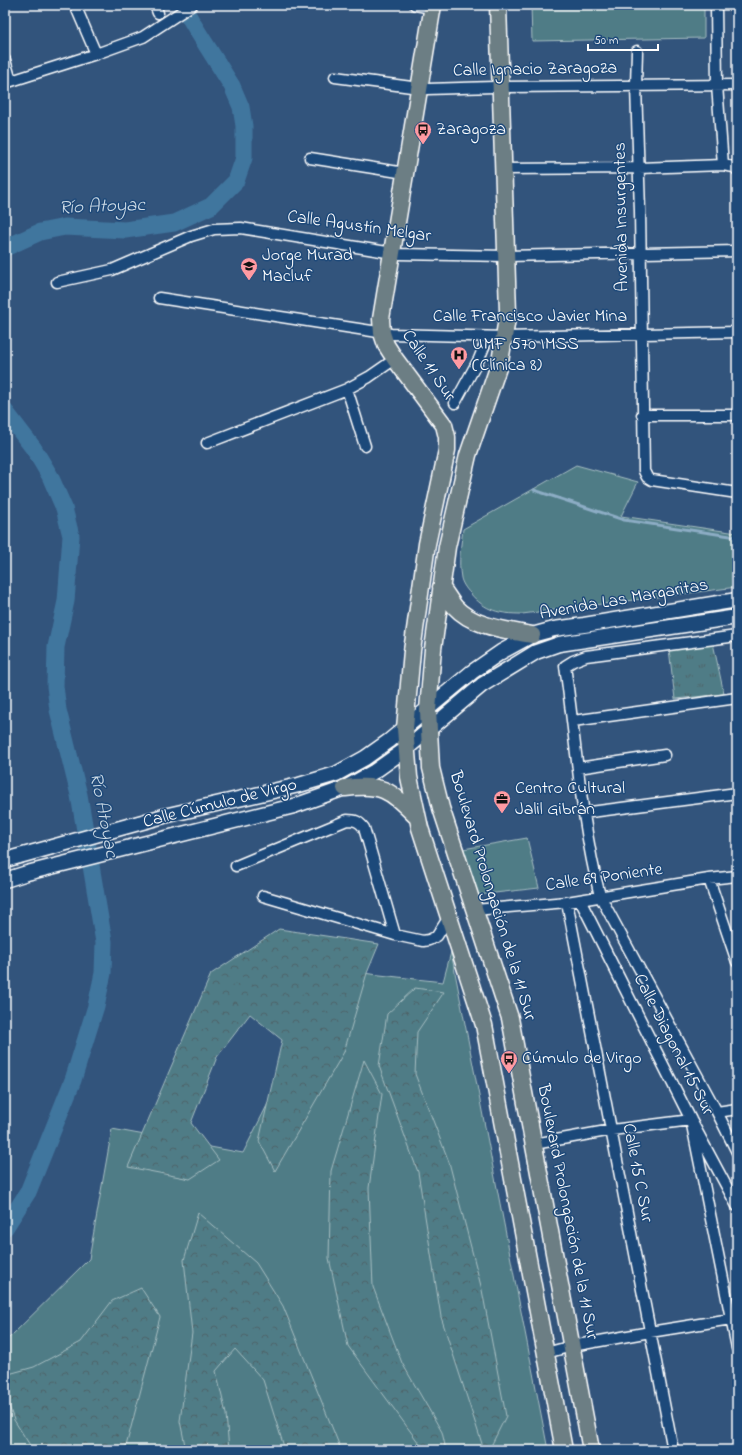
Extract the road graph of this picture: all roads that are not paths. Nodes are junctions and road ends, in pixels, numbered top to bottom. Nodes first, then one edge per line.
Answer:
1 (75, 5) edge
2 (192, 5) edge
3 (415, 5) edge
4 (498, 5) edge
5 (716, 5) edge
6 (433, 6) edge
7 (637, 51) dead end
8 (96, 54) junction
9 (5, 60) edge
10 (335, 77) dead end
11 (8, 82) edge
12 (717, 85) junction
13 (737, 85) edge
14 (636, 86) junction
15 (500, 87) junction
16 (420, 89) junction
17 (310, 158) dead end
18 (723, 165) junction
19 (639, 168) junction
20 (503, 169) junction
21 (737, 170) edge
22 (405, 173) junction
23 (737, 251) edge
24 (641, 252) junction
25 (392, 253) junction
26 (506, 256) junction
27 (57, 282) dead end
28 (159, 298) dead end
29 (737, 332) edge
30 (386, 334) junction
31 (641, 334) junction
32 (504, 336) junction
33 (488, 337) junction
34 (395, 359) junction
35 (347, 389) junction
36 (455, 403) dead end
37 (642, 415) junction
38 (737, 415) edge
39 (207, 443) dead end
40 (364, 446) dead end
41 (737, 493) edge
42 (441, 587) junction
43 (737, 600) edge
44 (737, 617) edge
45 (532, 635) junction
46 (737, 636) edge
47 (433, 649) junction
48 (412, 651) junction
49 (737, 698) edge
50 (428, 710) junction
51 (573, 721) junction
52 (405, 728) junction
53 (429, 730) junction
54 (406, 749) junction
55 (665, 755) dead end
56 (578, 768) junction
57 (345, 788) junction
58 (737, 793) edge
59 (583, 813) junction
60 (417, 817) junction
61 (5, 860) edge
62 (236, 866) dead end
63 (737, 876) edge
64 (709, 879) junction
65 (5, 880) edge
66 (263, 896) dead end
67 (600, 896) junction
68 (580, 900) junction
69 (567, 902) junction
70 (476, 910) junction
71 (449, 917) junction
72 (395, 935) junction
73 (737, 962) edge
74 (737, 1109) edge
75 (717, 1112) junction
76 (691, 1120) junction
77 (612, 1130) junction
78 (534, 1144) junction
79 (737, 1152) edge
80 (737, 1206) edge
81 (734, 1318) edge
82 (650, 1332) junction
83 (572, 1346) junction
84 (737, 1348) edge
85 (546, 1353) junction
86 (564, 1450) edge
87 (591, 1450) edge
88 (673, 1450) edge

1 - 8 street
2 - 8 street
3 - 6 street
4 - 15 main road
5 - 12 street
6 - 16 main road, Calle 11 Sur
7 - 14 street, Avenida Insurgentes
8 - 11 street
9 - 11 street
10 - 16 street, Calle Ignacio Zaragoza
12 - 13 street, Calle Ignacio Zaragoza
12 - 14 street, Calle Ignacio Zaragoza
12 - 18 street
14 - 15 street, Calle Ignacio Zaragoza
14 - 19 street, Avenida Insurgentes
15 - 16 street, Calle Ignacio Zaragoza
15 - 20 main road
16 - 22 main road, Calle 11 Sur
17 - 22 street
18 - 19 street
18 - 21 street
19 - 20 street
19 - 24 street, Avenida Insurgentes
20 - 26 main road
22 - 25 main road, Calle 11 Sur
23 - 24 street, Calle Agustín Melgar
24 - 26 street, Calle Agustín Melgar
24 - 31 street, Avenida Insurgentes
25 - 26 street, Calle Agustín Melgar
25 - 27 street, Calle Agustín Melgar
25 - 30 main road, Calle 11 Sur
26 - 32 main road
28 - 30 street, Calle Francisco Javier Mina
29 - 31 street, Calle Francisco Javier Mina
30 - 33 street, Calle Francisco Javier Mina
30 - 34 main road, Calle 11 Sur
31 - 32 street, Calle Francisco Javier Mina
31 - 37 street, Avenida Insurgentes
32 - 33 street, Calle Francisco Javier Mina
32 - 42 main road
33 - 36 street
34 - 35 street
34 - 48 main road, Calle 11 Sur
35 - 39 street
35 - 40 street
37 - 38 street
37 - 41 street, Avenida Insurgentes
42 - 45 main road
42 - 47 main road
43 - 45 main road, Avenida Las Margaritas
44 - 53 main road, Avenida Las Margaritas
45 - 50 main road, Avenida Las Margaritas
46 - 51 street, Calle Diagonal 15 Sur
47 - 48 main road
47 - 50 main road
48 - 52 main road, Calle 11 Sur
49 - 51 street
50 - 52 main road, Avenida Las Margaritas
50 - 53 main road
51 - 56 street, Calle Diagonal 15 Sur
52 - 54 main road, Calle 11 Sur
52 - 61 main road, Calle Cúmulo de Virgo
53 - 54 main road, Calle Cúmulo de Virgo
53 - 70 main road, Boulevard Prolongación de la 11 Sur
54 - 57 main road, Calle Cúmulo de Virgo
54 - 60 main road
55 - 56 street
56 - 59 street, Calle Diagonal 15 Sur
57 - 60 main road
57 - 65 main road, Calle Cúmulo de Virgo
58 - 59 street
59 - 67 street, Calle Diagonal 15 Sur
60 - 71 main road
62 - 72 street
63 - 64 street, Calle 69 Poniente
64 - 67 street, Calle 69 Poniente
64 - 73 street
66 - 72 street
67 - 68 street, Calle 69 Poniente
67 - 75 street, Calle Diagonal 15 Sur
68 - 69 street, Calle 69 Poniente
68 - 76 street, Calle Diagonal 15 Sur
69 - 70 street, Calle 69 Poniente
69 - 77 street, Calle 15 C Sur
70 - 78 main road, Boulevard Prolongación de la 11 Sur
71 - 72 street
71 - 85 main road
74 - 75 street
75 - 79 street, Calle Diagonal 15 Sur
76 - 77 street
76 - 80 street, Calle Diagonal 15 Sur
76 - 81 street
77 - 78 street
77 - 82 street, Calle 15 C Sur
78 - 83 main road, Boulevard Prolongación de la 11 Sur
81 - 82 street
81 - 84 street
82 - 83 street
82 - 88 street, Calle 15 C Sur
83 - 85 street
83 - 87 main road, Boulevard Prolongación de la 11 Sur
85 - 86 main road

